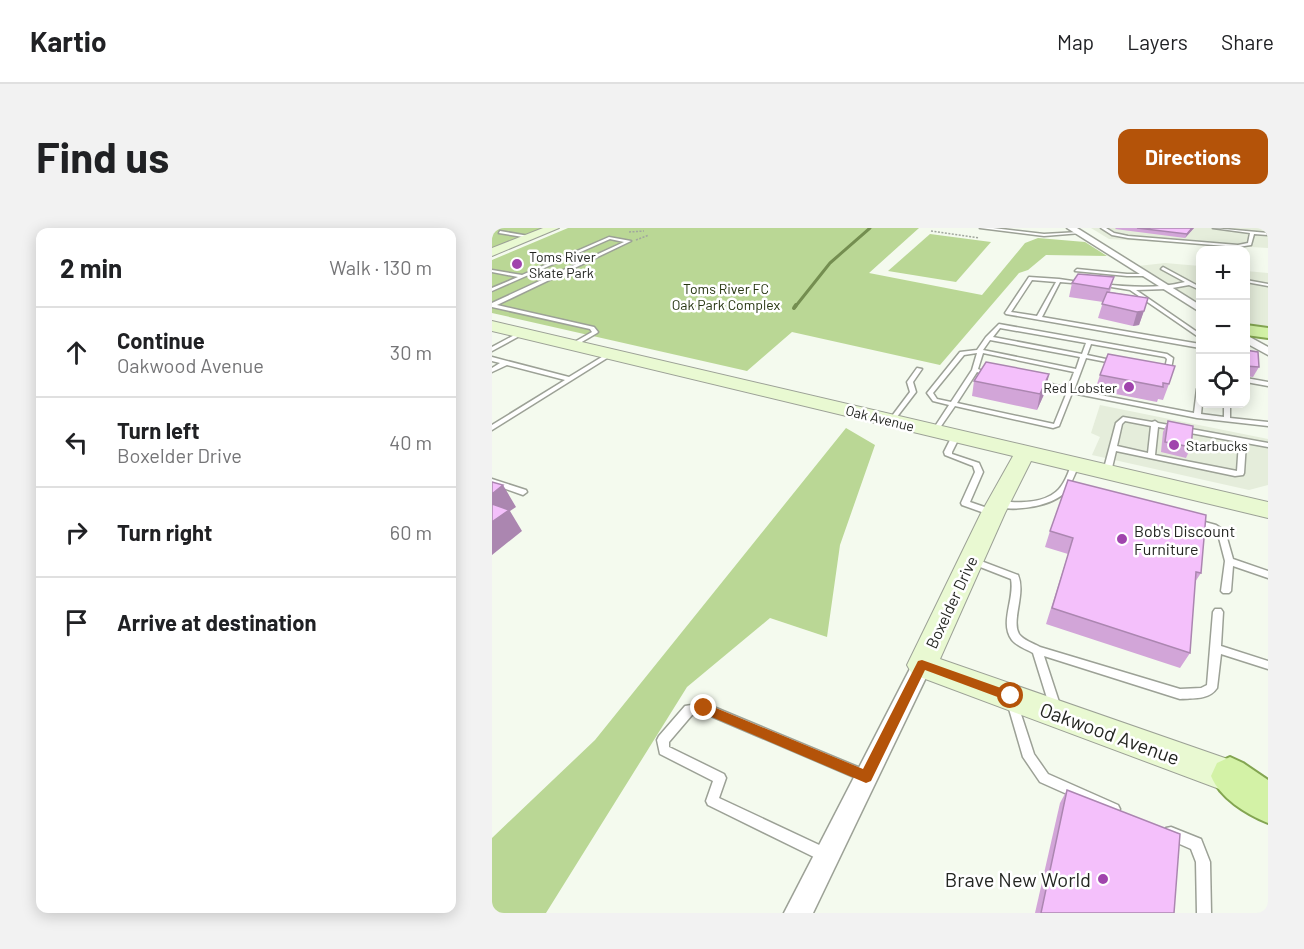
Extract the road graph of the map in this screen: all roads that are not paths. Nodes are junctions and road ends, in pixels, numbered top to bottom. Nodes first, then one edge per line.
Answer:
1 (511, 228) edge
2 (553, 228) edge
3 (982, 228) edge
4 (1022, 228) edge
5 (1103, 228) edge
6 (1215, 228) edge
7 (1075, 230) edge
8 (500, 232) junction
9 (1027, 232) junction
10 (1252, 232) junction
11 (492, 235) edge
12 (1268, 235) edge
13 (529, 237) junction
14 (492, 252) edge
15 (1163, 268) dead end
16 (1077, 270) dead end
17 (492, 271) edge
18 (1146, 274) junction
19 (523, 277) junction
20 (1059, 280) junction
21 (1250, 282) edge
22 (1088, 284) edge
23 (1189, 284) junction
24 (1098, 285) edge
25 (1268, 285) edge
26 (1196, 287) edge
27 (1167, 288) junction
28 (1131, 289) junction
29 (492, 290) edge
30 (492, 305) edge
31 (1196, 306) edge
32 (1039, 318) junction
33 (492, 326) edge
34 (522, 333) junction
35 (1196, 333) edge
36 (988, 338) junction
37 (1252, 338) edge
38 (1089, 342) junction
39 (573, 345) junction
40 (1196, 345) edge
41 (493, 348) edge
42 (980, 351) junction
43 (1268, 352) edge
44 (610, 354) junction
45 (1084, 356) junction
46 (492, 359) edge
47 (505, 363) junction
48 (1130, 364) edge
49 (919, 369) dead end
50 (1153, 369) edge
51 (492, 370) edge
52 (975, 370) junction
53 (1078, 371) junction
54 (986, 372) edge
55 (569, 380) junction
56 (1029, 380) edge
57 (1250, 381) edge
58 (1268, 384) edge
59 (1071, 389) junction
60 (952, 405) junction
61 (1198, 408) edge
62 (1227, 408) edge
63 (1197, 417) junction
64 (1227, 419) junction
65 (891, 421) junction
66 (1155, 423) junction
67 (1268, 424) edge
68 (492, 428) edge
69 (935, 431) junction
70 (956, 436) junction
71 (1243, 441) junction
72 (987, 444) junction
73 (1268, 445) edge
74 (1114, 448) junction
75 (1025, 453) junction
76 (1151, 456) junction
77 (1069, 463) junction
78 (1107, 472) junction
79 (492, 482) edge
80 (523, 492) dead end
81 (1000, 500) junction
82 (1268, 510) edge
83 (1180, 519) edge
84 (971, 561) junction
85 (1229, 561) junction
86 (1268, 575) edge
87 (1226, 591) dead end
88 (1218, 612) dead end
89 (1216, 648) junction
90 (1037, 650) junction
91 (922, 664) junction
92 (1268, 665) edge
93 (1011, 696) junction
94 (1057, 713) junction
95 (866, 776) junction
96 (1230, 776) junction
97 (1268, 777) edge
98 (1268, 803) edge
99 (1131, 816) edge
100 (1164, 830) edge
101 (827, 856) junction
102 (798, 913) edge
103 (1204, 913) edge

1 - 8 lane
2 - 13 street
3 - 9 lane
4 - 9 lane
5 - 10 lane
6 - 10 lane
7 - 9 lane
7 - 18 street
8 - 11 lane
8 - 13 lane
10 - 12 lane
13 - 14 street
15 - 23 lane
16 - 18 lane
17 - 19 lane
18 - 27 street
19 - 29 lane
19 - 30 lane
20 - 22 lane
20 - 32 lane
20 - 32 lane
21 - 25 lane
23 - 26 lane
23 - 27 lane
24 - 28 lane
27 - 28 lane
27 - 31 street
28 - 35 lane
30 - 39 lane
32 - 40 lane
33 - 34 street, Oak Avenue
34 - 39 street, Oak Avenue
34 - 41 lane
36 - 38 lane
36 - 42 lane
36 - 45 lane
37 - 43 street
38 - 45 lane
38 - 50 lane
39 - 44 street, Oak Avenue
42 - 52 lane
42 - 53 lane
42 - 60 lane
44 - 55 lane
44 - 65 street, Oak Avenue
45 - 48 lane
45 - 53 lane
46 - 47 lane
47 - 51 lane
47 - 55 lane
49 - 65 lane
52 - 54 lane
52 - 60 lane
53 - 59 lane
55 - 68 lane
56 - 59 lane
57 - 58 lane
59 - 60 lane
59 - 63 lane
60 - 69 lane
61 - 63 lane
62 - 64 lane
63 - 64 lane
64 - 67 lane
65 - 69 street, Oak Avenue
66 - 71 lane
66 - 74 lane
66 - 76 lane
69 - 70 street, Oak Avenue
70 - 72 street, Oak Avenue
70 - 81 lane
71 - 73 lane
71 - 76 lane
72 - 75 street, Oak Avenue
72 - 81 street
74 - 76 lane
74 - 78 lane
75 - 77 street, Oak Avenue
75 - 81 street, Boxelder Drive
77 - 78 street, Oak Avenue
77 - 81 street
77 - 81 lane
78 - 82 street, Oak Avenue
79 - 80 lane
81 - 84 street, Boxelder Drive
83 - 85 lane
84 - 90 lane
84 - 91 street, Boxelder Drive
85 - 86 lane
85 - 87 lane
88 - 89 lane
89 - 90 lane
89 - 92 lane
90 - 94 lane
91 - 93 street, Oakwood Avenue
91 - 95 street, Boxelder Drive
93 - 94 street, Oakwood Avenue
93 - 99 lane
94 - 96 street, Oakwood Avenue
95 - 101 street, Boxelder Drive
95 - 101 lane
96 - 97 main road
96 - 98 main road
100 - 103 lane
101 - 102 street, Boxelder Drive

